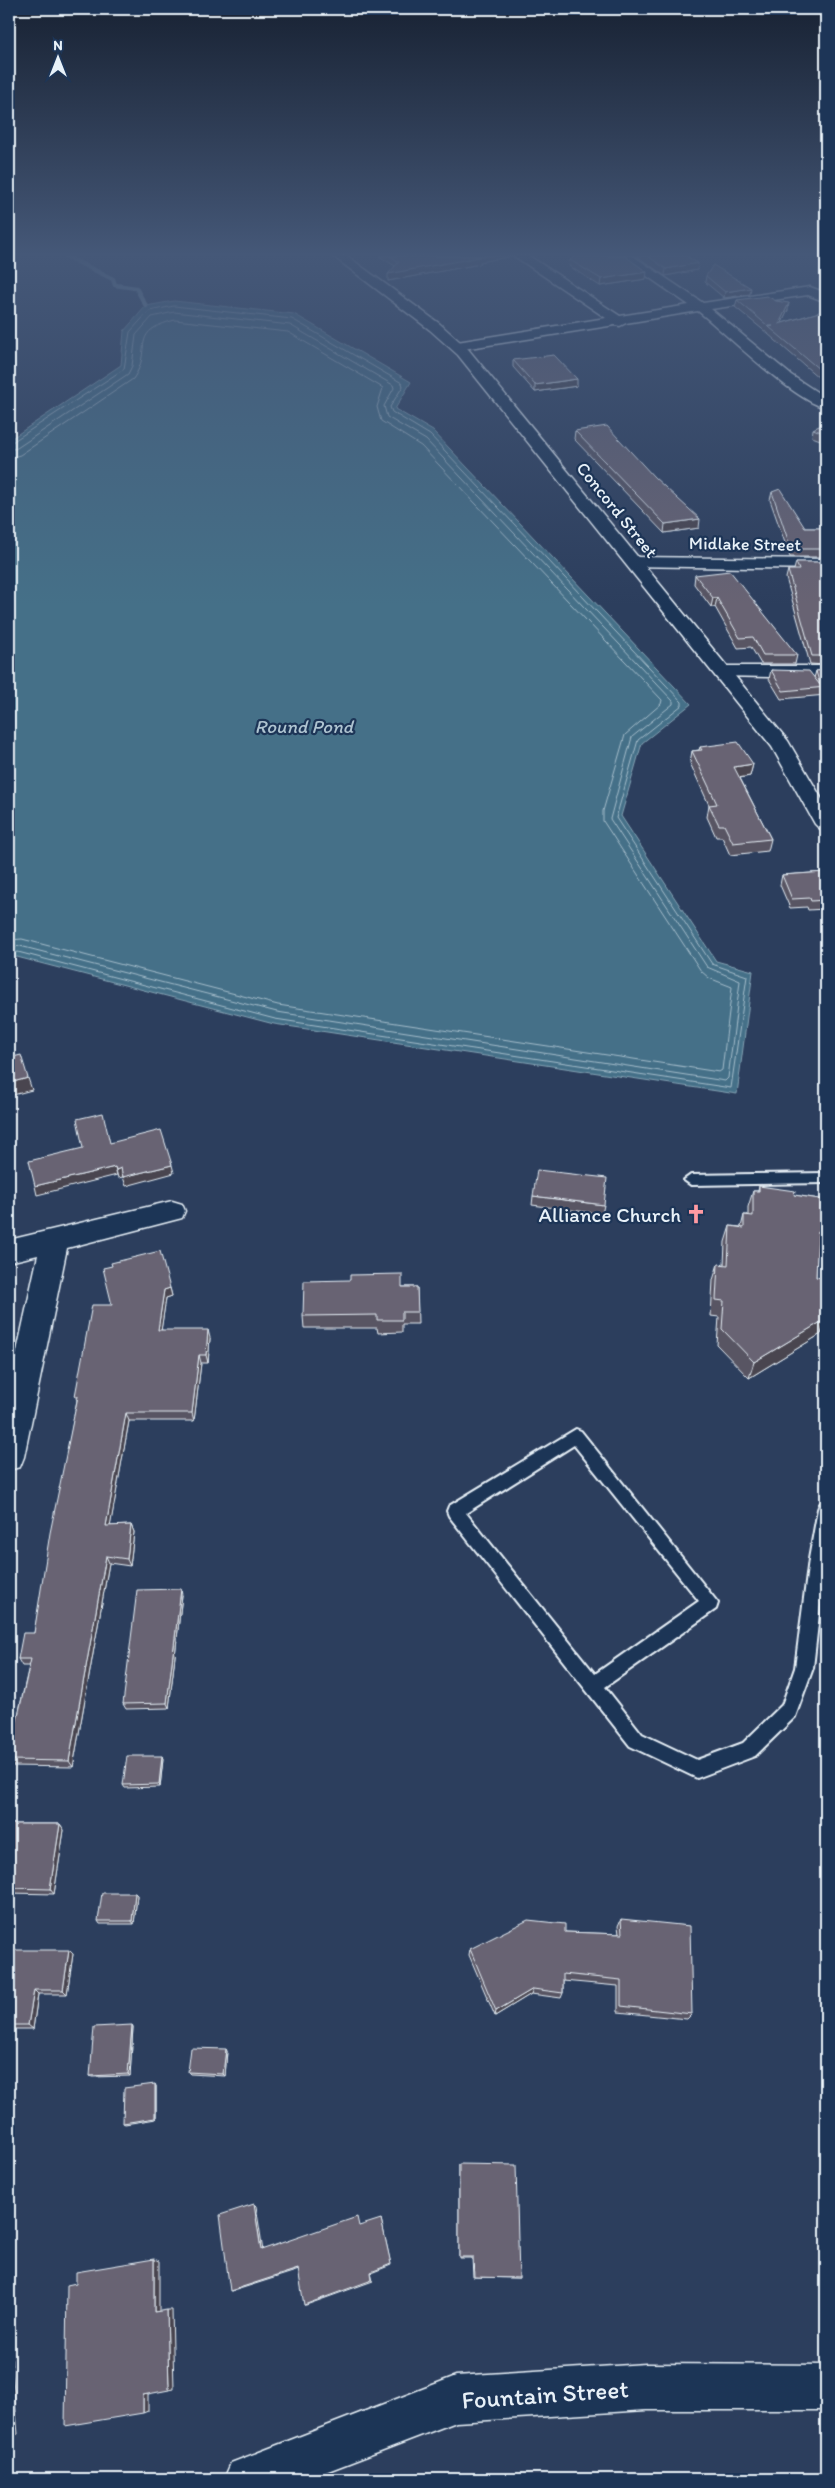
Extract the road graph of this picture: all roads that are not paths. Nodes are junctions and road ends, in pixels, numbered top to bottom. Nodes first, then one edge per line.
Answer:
1 (478, 372) edge
2 (777, 372) edge
3 (826, 404) edge
4 (634, 562) junction
5 (826, 564) edge
6 (724, 672) junction
7 (826, 672) edge
8 (826, 824) edge
9 (826, 1178) edge
10 (691, 1180) dead end
11 (172, 1211) dead end
12 (55, 1239) junction
13 (9, 1251) edge
14 (9, 1457) edge
15 (826, 1509) edge
16 (593, 1686) junction
17 (826, 2388) edge
18 (248, 2479) edge

1 - 4 street, Concord Street
2 - 3 street
4 - 5 street, Midlake Street
4 - 6 street, Concord Street
6 - 7 street
6 - 8 street, Concord Street
9 - 10 lane
11 - 12 street
12 - 13 street
12 - 14 street
15 - 16 lane
16 - 16 lane
17 - 18 street, Fountain Street

